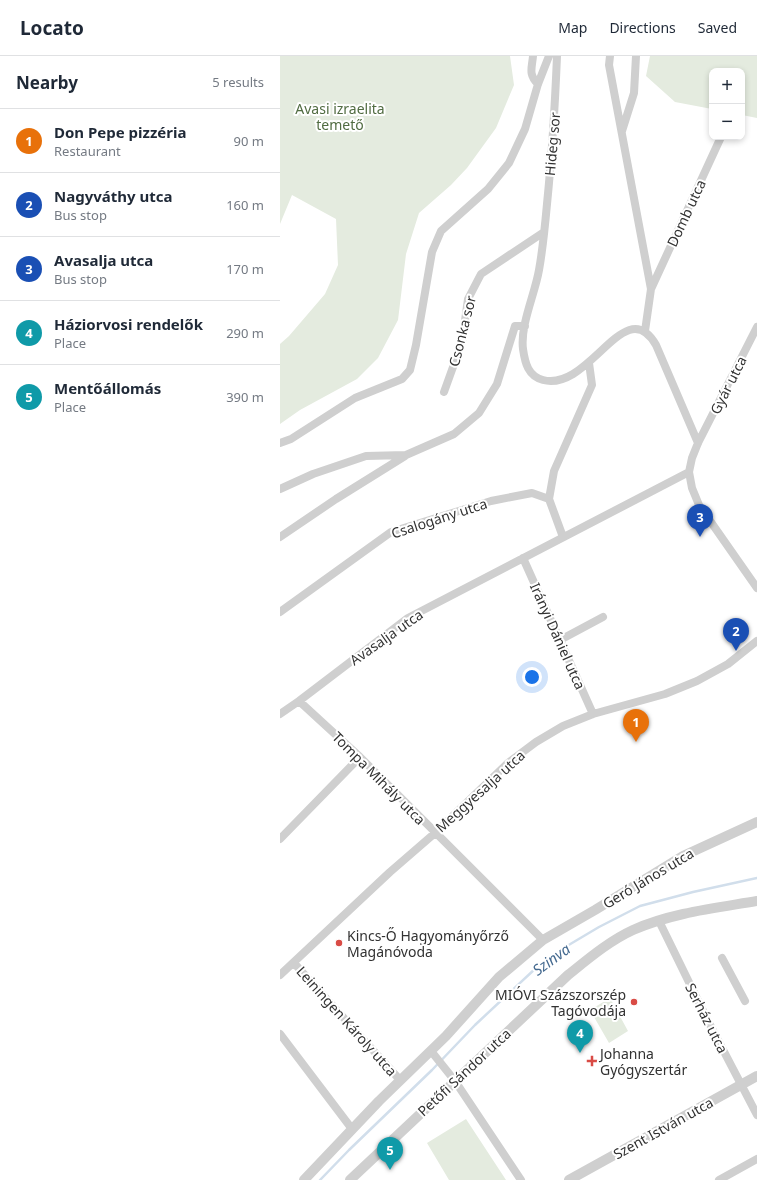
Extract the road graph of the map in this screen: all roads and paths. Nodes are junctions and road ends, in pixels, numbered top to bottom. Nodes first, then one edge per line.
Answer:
1 (533, 56) edge
2 (549, 56) edge
3 (558, 56) edge
4 (610, 56) edge
5 (636, 56) edge
6 (538, 84) junction
7 (621, 132) junction
8 (720, 140) edge
9 (544, 232) junction
10 (651, 289) junction
11 (525, 326) junction
12 (757, 327) edge
13 (645, 331) junction
14 (589, 363) junction
15 (444, 392) dead end
16 (280, 443) edge
17 (698, 443) junction
18 (406, 455) junction
19 (689, 472) junction
20 (280, 489) edge
21 (549, 499) junction
22 (563, 537) junction
23 (280, 538) edge
24 (522, 558) junction
25 (757, 588) edge
26 (280, 612) edge
27 (603, 617) dead end
28 (560, 640) junction
29 (757, 641) edge
30 (299, 701) junction
31 (280, 714) edge
32 (593, 714) junction
33 (360, 757) junction
34 (757, 822) edge
35 (434, 833) junction
36 (280, 839) edge
37 (757, 901) edge
38 (659, 921) junction
39 (543, 940) junction
40 (722, 958) dead end
41 (294, 963) junction
42 (280, 975) edge
43 (745, 1001) dead end
44 (280, 1034) edge
45 (431, 1051) junction
46 (757, 1076) edge
47 (400, 1080) junction
48 (455, 1081) junction
49 (741, 1084) junction
50 (757, 1115) edge
51 (352, 1130) junction
52 (757, 1158) edge
53 (304, 1180) edge
54 (350, 1180) edge
55 (521, 1180) edge
56 (568, 1180) edge
57 (719, 1180) edge

1 - 6 street
2 - 6 street
3 - 9 street, Hideg sor
4 - 7 street, Domb utca
5 - 7 street
6 - 16 street
7 - 10 street, Domb utca
8 - 10 street, Domb utca
9 - 11 street
9 - 15 street, Csonka sor
10 - 13 street, Domb utca
11 - 14 street
11 - 18 street
12 - 17 street, Gyár utca
13 - 14 street
13 - 17 street
14 - 21 street
17 - 19 street, Gyár utca
18 - 20 street
18 - 23 street
19 - 22 street, Avasalja utca
19 - 25 street
21 - 22 street
21 - 26 street, Csalogány utca
22 - 24 street, Avasalja utca
24 - 28 street, Irányi Dániel utca
24 - 30 street, Avasalja utca
27 - 28 street
28 - 32 street, Irányi Dániel utca
29 - 32 street, Meggyesalja utca
30 - 31 street, Avasalja utca
30 - 33 street, Tompa Mihály utca
32 - 35 street, Meggyesalja utca
33 - 35 street, Tompa Mihály utca
33 - 36 street
34 - 39 street, Geró János utca
35 - 39 street, Tompa Mihály utca
35 - 41 street, Meggyesalja utca
37 - 38 street, Petőfi Sándor utca
38 - 48 street, Petőfi Sándor utca
38 - 49 street, Serház utca
39 - 45 street
40 - 43 street
41 - 42 street, Meggyesalja utca
41 - 47 street, Leiningen Károly utca
44 - 51 street
45 - 47 street
45 - 48 street
46 - 49 street, Szent István utca
47 - 51 street
48 - 54 street, Petőfi Sándor utca
48 - 55 street
49 - 50 street, Serház utca
49 - 56 street, Szent István utca
51 - 53 street
52 - 57 street

